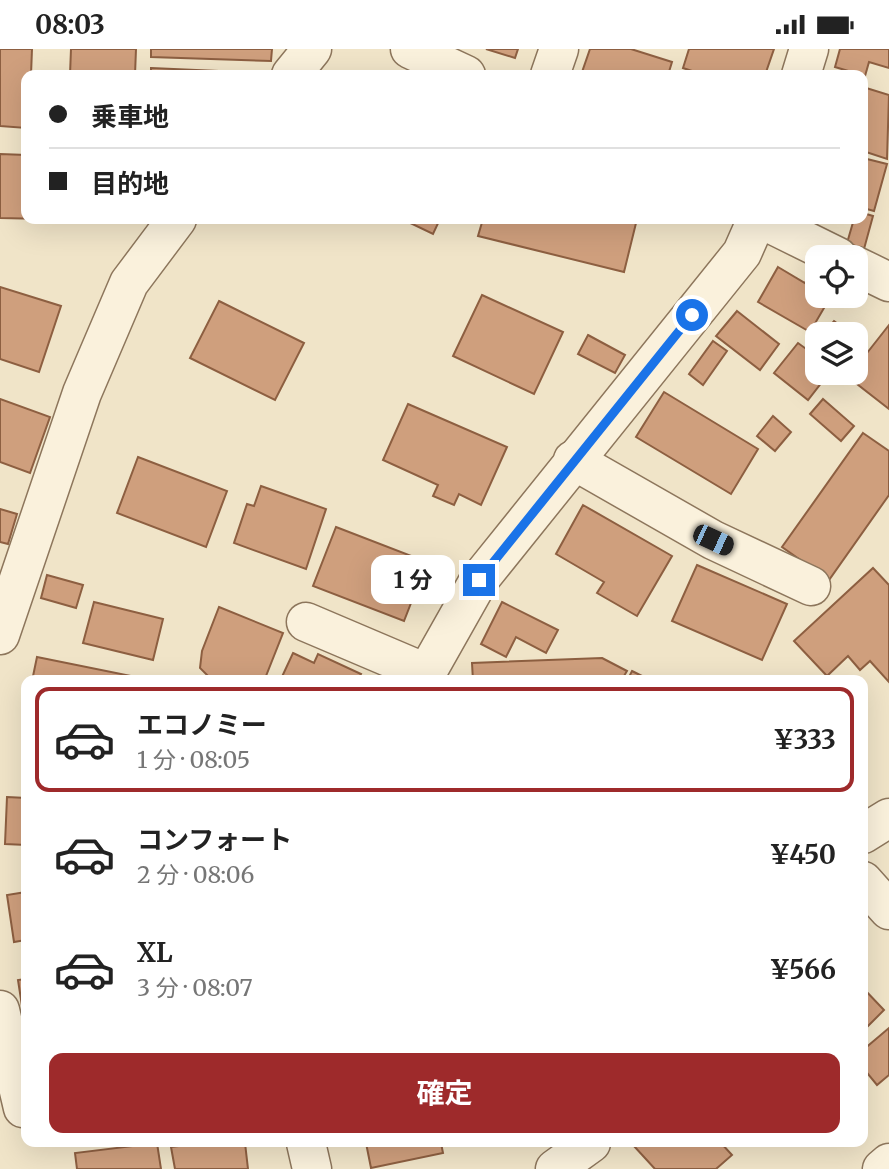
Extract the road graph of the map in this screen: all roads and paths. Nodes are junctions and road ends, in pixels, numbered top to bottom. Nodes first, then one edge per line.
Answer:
1 (312, 49) edge
2 (410, 49) edge
3 (559, 49) edge
4 (809, 49) edge
5 (295, 70) edge
6 (455, 70) edge
7 (552, 70) edge
8 (803, 70) edge
9 (173, 224) edge
10 (757, 224) edge
11 (769, 224) edge
12 (813, 245) edge
13 (868, 272) edge
14 (889, 282) edge
15 (573, 460) junction
16 (811, 586) dead end
17 (306, 622) dead end
18 (0, 635) edge
19 (420, 675) edge
20 (425, 675) edge
21 (889, 818) edge
22 (868, 831) edge
23 (868, 887) edge
24 (889, 910) edge
25 (0, 1010) edge
26 (16, 1109) edge
27 (307, 1147) edge
28 (585, 1147) edge
29 (889, 1163) edge
30 (312, 1169) edge
31 (555, 1169) edge
32 (882, 1169) edge

1 - 5 street
2 - 6 street
3 - 7 street
4 - 8 street
9 - 18 street
10 - 15 street
11 - 12 street
13 - 14 street
15 - 16 street
15 - 20 street
17 - 19 street
21 - 22 street
23 - 24 street
25 - 26 street
27 - 30 street
28 - 31 street
29 - 32 street

